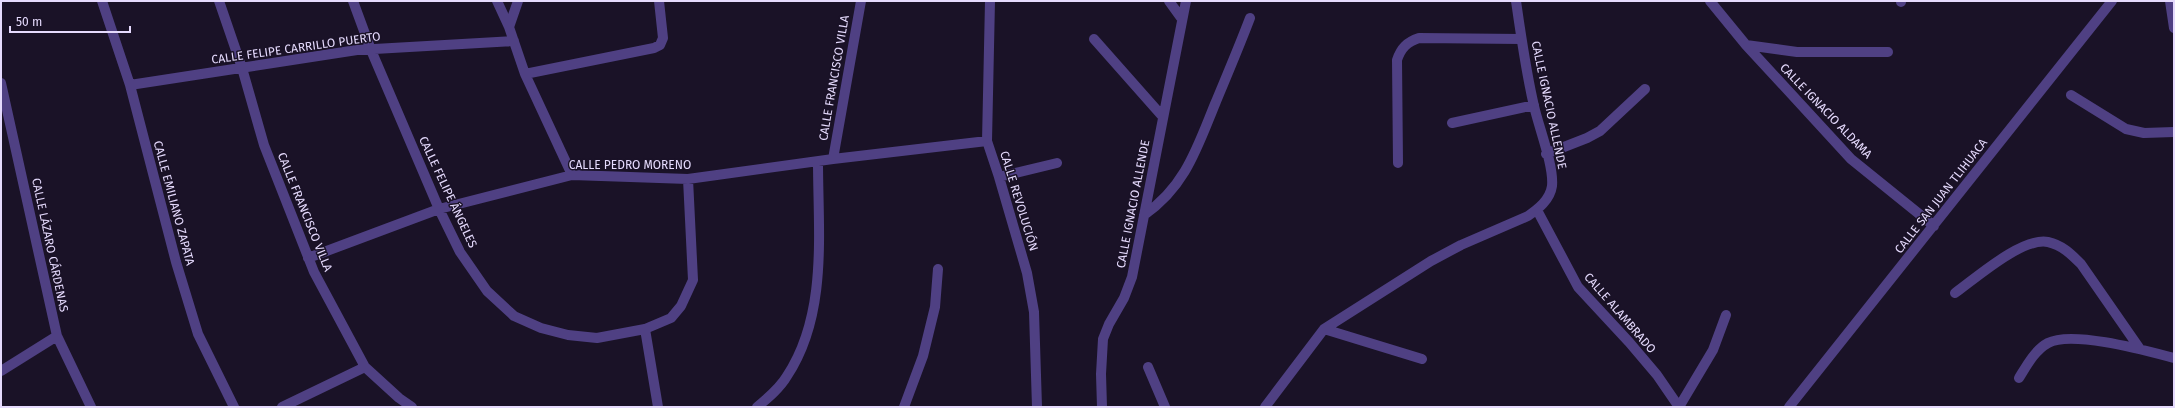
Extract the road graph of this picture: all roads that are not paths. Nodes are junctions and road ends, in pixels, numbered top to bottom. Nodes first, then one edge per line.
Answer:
1 (102, 1) edge
2 (219, 1) edge
3 (353, 1) edge
4 (497, 1) edge
5 (518, 1) edge
6 (660, 1) edge
7 (861, 1) edge
8 (990, 1) edge
9 (1169, 1) edge
10 (1186, 1) edge
11 (1516, 1) edge
12 (1710, 1) edge
13 (2112, 1) edge
14 (2170, 1) edge
15 (1250, 18) dead end
16 (1182, 19) junction
17 (509, 27) junction
18 (2174, 28) edge
19 (1094, 39) dead end
20 (1521, 39) junction
21 (514, 41) junction
22 (1746, 45) junction
23 (370, 50) junction
24 (1888, 52) dead end
25 (242, 68) junction
26 (525, 74) junction
27 (1, 83) edge
28 (130, 85) junction
29 (1645, 89) dead end
30 (2071, 95) dead end
31 (1534, 105) junction
32 (1163, 117) junction
33 (1452, 124) dead end
34 (2174, 132) edge
35 (987, 141) junction
36 (1546, 154) junction
37 (832, 159) junction
38 (818, 162) junction
39 (1057, 163) dead end
40 (1398, 163) dead end
41 (572, 175) junction
42 (999, 177) junction
43 (688, 179) junction
44 (439, 209) junction
45 (1538, 210) junction
46 (1144, 215) junction
47 (1934, 226) junction
48 (308, 258) junction
49 (938, 269) dead end
50 (1955, 293) dead end
51 (1726, 315) dead end
52 (645, 329) junction
53 (1324, 329) junction
54 (57, 336) junction
55 (2140, 349) junction
56 (2174, 358) edge
57 (1422, 359) dead end
58 (365, 367) junction
59 (1148, 367) dead end
60 (1, 371) edge
61 (2019, 378) dead end
62 (91, 407) edge
63 (234, 407) edge
64 (282, 407) edge
65 (412, 407) edge
66 (658, 407) edge
67 (758, 407) edge
68 (904, 407) edge
69 (1037, 407) edge
70 (1102, 407) edge
71 (1165, 407) edge
72 (1265, 407) edge
73 (1679, 407) edge
74 (1789, 407) edge

1 - 28 street, CALLE EMILIANO ZAPATA
2 - 25 street, CALLE FRANCISCO VILLA
3 - 23 street, CALLE FELIPE ÁNGELES
4 - 17 street
5 - 17 street
6 - 26 street
7 - 37 street, CALLE FRANCISCO VILLA
8 - 35 street, CALLE REVOLUCIÓN
9 - 16 street
10 - 16 street, CALLE IGNACIO ALLENDE
11 - 20 street, CALLE IGNACIO ALLENDE
12 - 22 street, CALLE IGNACIO ALDAMA
13 - 47 street, CALLE SAN JUAN TLIHUACA
14 - 18 street
15 - 46 street
16 - 32 street, CALLE IGNACIO ALLENDE
17 - 21 street
19 - 32 street
20 - 31 street, CALLE IGNACIO ALLENDE
20 - 40 street
21 - 23 street, CALLE FELIPE CARRILLO PUERTO
21 - 26 street
22 - 24 street
22 - 47 street, CALLE IGNACIO ALDAMA
23 - 25 street, CALLE FELIPE CARRILLO PUERTO
23 - 44 street, CALLE FELIPE ÁNGELES
25 - 28 street, CALLE FELIPE CARRILLO PUERTO
25 - 48 street, CALLE FRANCISCO VILLA
26 - 41 street
27 - 54 street, CALLE LÁZARO CÁRDENAS
28 - 63 street, CALLE EMILIANO ZAPATA
29 - 36 street
30 - 34 street
31 - 33 street
31 - 36 street, CALLE IGNACIO ALLENDE
32 - 46 street, CALLE IGNACIO ALLENDE
35 - 37 street, CALLE PEDRO MORENO
35 - 42 street, CALLE REVOLUCIÓN
36 - 45 street, CALLE IGNACIO ALLENDE
37 - 38 street, CALLE PEDRO MORENO
38 - 43 street, CALLE PEDRO MORENO
38 - 67 street
39 - 42 street
41 - 43 street, CALLE PEDRO MORENO
41 - 44 street, CALLE PEDRO MORENO
42 - 69 street, CALLE REVOLUCIÓN
43 - 52 street, CALLE FELIPE ÁNGELES
44 - 48 street, CALLE PEDRO MORENO
44 - 52 street, CALLE FELIPE ÁNGELES
45 - 53 street
45 - 73 street, CALLE ALAMBRADO
46 - 70 street, CALLE IGNACIO ALLENDE
47 - 74 street, CALLE SAN JUAN TLIHUACA
48 - 58 street, CALLE FRANCISCO VILLA
49 - 68 street
50 - 55 street
51 - 73 street
52 - 66 street
53 - 57 street
53 - 72 street
54 - 60 street
54 - 62 street, CALLE LÁZARO CÁRDENAS
55 - 56 street
55 - 61 street
58 - 64 street
58 - 65 street, CALLE FRANCISCO VILLA
59 - 71 street

